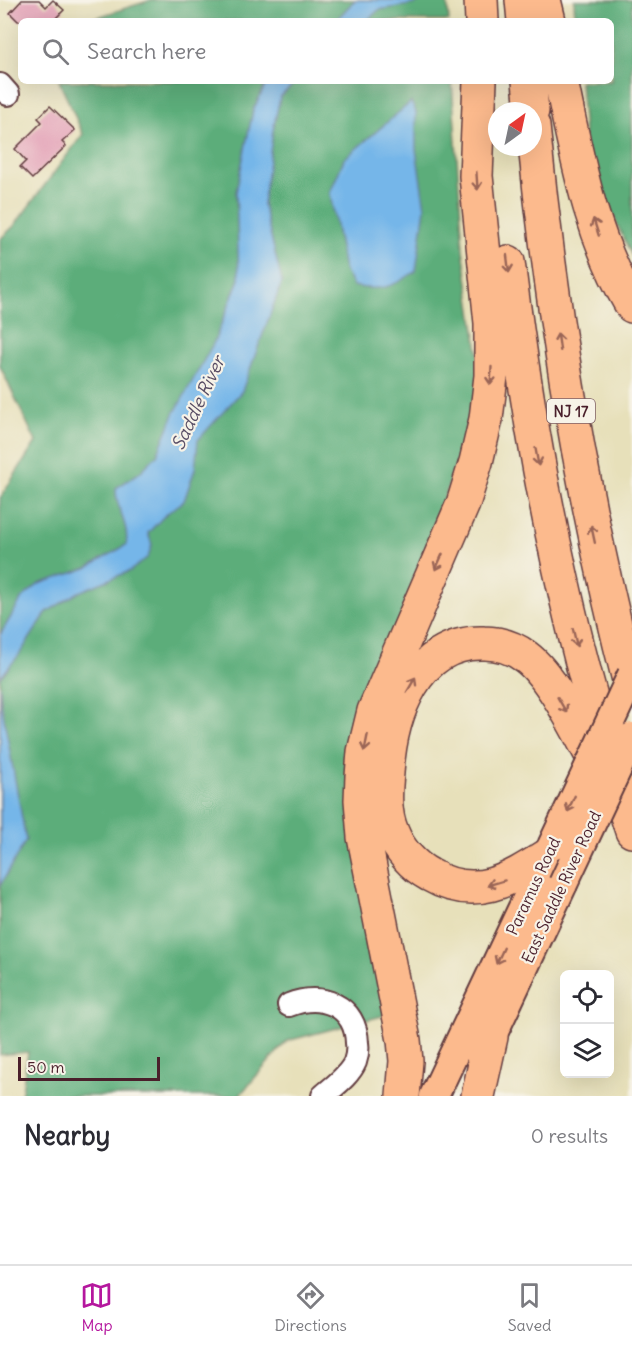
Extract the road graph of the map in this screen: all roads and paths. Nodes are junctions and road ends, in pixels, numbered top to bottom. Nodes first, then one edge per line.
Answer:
1 (481, 0) edge
2 (482, 18) edge
3 (480, 84) edge
4 (488, 84) edge
5 (529, 84) edge
6 (562, 84) edge
7 (530, 102) edge
8 (536, 156) edge
9 (627, 295) edge
10 (600, 565) junction
11 (632, 640) edge
12 (632, 675) edge
13 (632, 692) edge
14 (632, 737) edge
15 (629, 824) edge
16 (549, 851) junction
17 (290, 1005) dead end
18 (491, 1037) junction
19 (323, 1096) edge
20 (403, 1096) edge
21 (434, 1096) edge
22 (464, 1096) edge
23 (478, 1096) edge

1 - 2 highway
3 -> 20 highway
4 -> 15 highway, NJ 17
5 - 7 highway
9 -> 6 highway
10 -> 8 highway, NJ 17
10 - 11 highway
10 - 13 highway, NJ 17
12 -> 16 main road, Paramus Road, bridge
14 - 18 main road, East Saddle River Road, bridge
16 -> 15 highway
16 -> 21 main road, Paramus Road
17 - 19 lane
18 - 22 main road
18 - 23 highway

